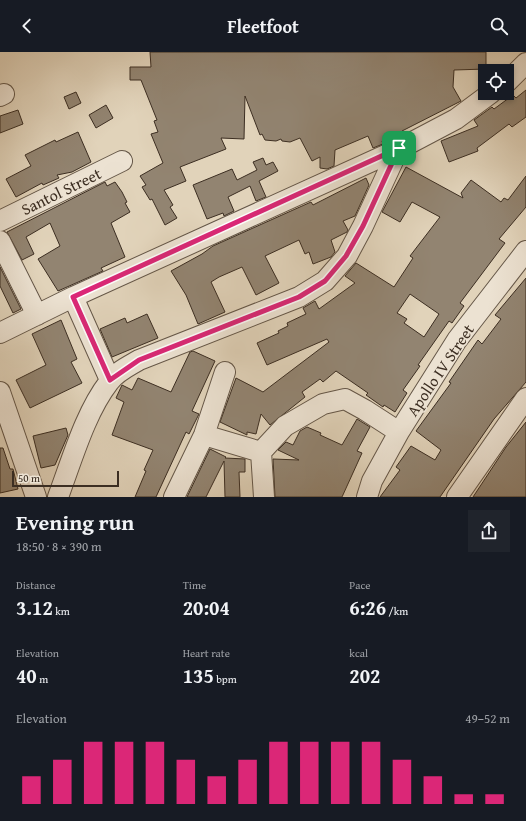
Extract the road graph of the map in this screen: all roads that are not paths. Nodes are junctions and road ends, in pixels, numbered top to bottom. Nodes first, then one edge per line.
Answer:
1 (526, 63) edge
2 (514, 75) edge
3 (482, 100) edge
4 (401, 148) junction
5 (122, 161) dead end
6 (0, 222) edge
7 (0, 241) edge
8 (526, 251) edge
9 (73, 297) junction
10 (37, 315) junction
11 (0, 333) edge
12 (225, 372) dead end
13 (110, 380) junction
14 (0, 392) edge
15 (526, 398) edge
16 (399, 432) junction
17 (204, 435) junction
18 (261, 452) junction
19 (36, 497) edge
20 (58, 497) edge
21 (174, 497) edge
22 (264, 497) edge
23 (367, 497) edge
24 (456, 497) edge

1 - 2 street
3 - 4 street
4 - 9 street
4 - 13 street
5 - 6 street, Santol Street
7 - 10 street
8 - 16 street, Apollo IV Street
9 - 10 street
9 - 13 street
10 - 11 street
12 - 17 street
13 - 20 street
14 - 19 street
15 - 24 street
16 - 18 street
16 - 23 street, Apollo IV Street
17 - 18 street
17 - 21 street
18 - 22 street

